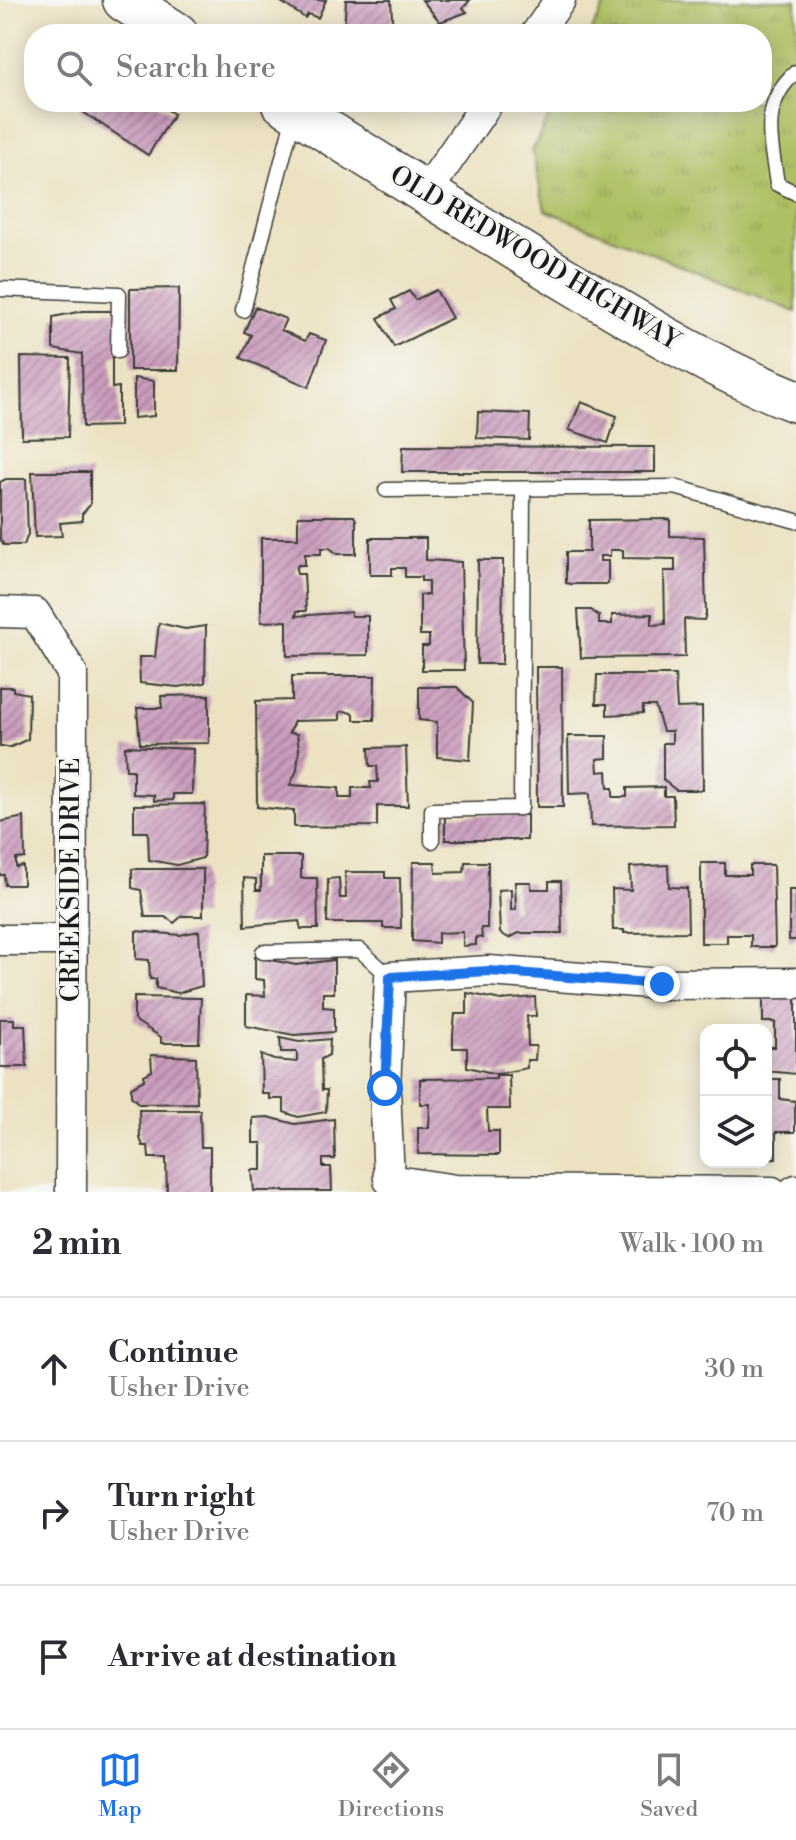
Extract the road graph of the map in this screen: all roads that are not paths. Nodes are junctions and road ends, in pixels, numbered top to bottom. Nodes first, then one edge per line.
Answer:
1 (124, 0) edge
2 (560, 0) edge
3 (161, 24) edge
4 (543, 24) edge
5 (796, 72) edge
6 (772, 110) edge
7 (288, 112) edge
8 (298, 112) edge
9 (481, 112) edge
10 (771, 112) edge
11 (796, 193) edge
12 (425, 194) junction
13 (0, 289) edge
14 (243, 310) dead end
15 (118, 351) dead end
16 (796, 401) edge
17 (386, 490) dead end
18 (523, 490) junction
19 (796, 521) edge
20 (0, 612) edge
21 (432, 841) dead end
22 (0, 940) edge
23 (69, 940) junction
24 (263, 952) dead end
25 (390, 977) junction
26 (796, 983) edge
27 (384, 1186) edge
28 (71, 1192) edge
29 (772, 1192) edge

1 - 3 main road
2 - 4 street
5 - 6 lane
7 - 14 lane
8 - 12 main road, OLD REDWOOD HIGHWAY
9 - 12 street
10 - 11 lane
12 - 16 main road, OLD REDWOOD HIGHWAY
13 - 15 lane
17 - 18 lane
18 - 19 lane
18 - 21 lane
20 - 23 street, CREEKSIDE DRIVE
22 - 23 street
23 - 28 street, CREEKSIDE DRIVE
24 - 25 lane
25 - 26 street
25 - 27 street
27 - 29 street

